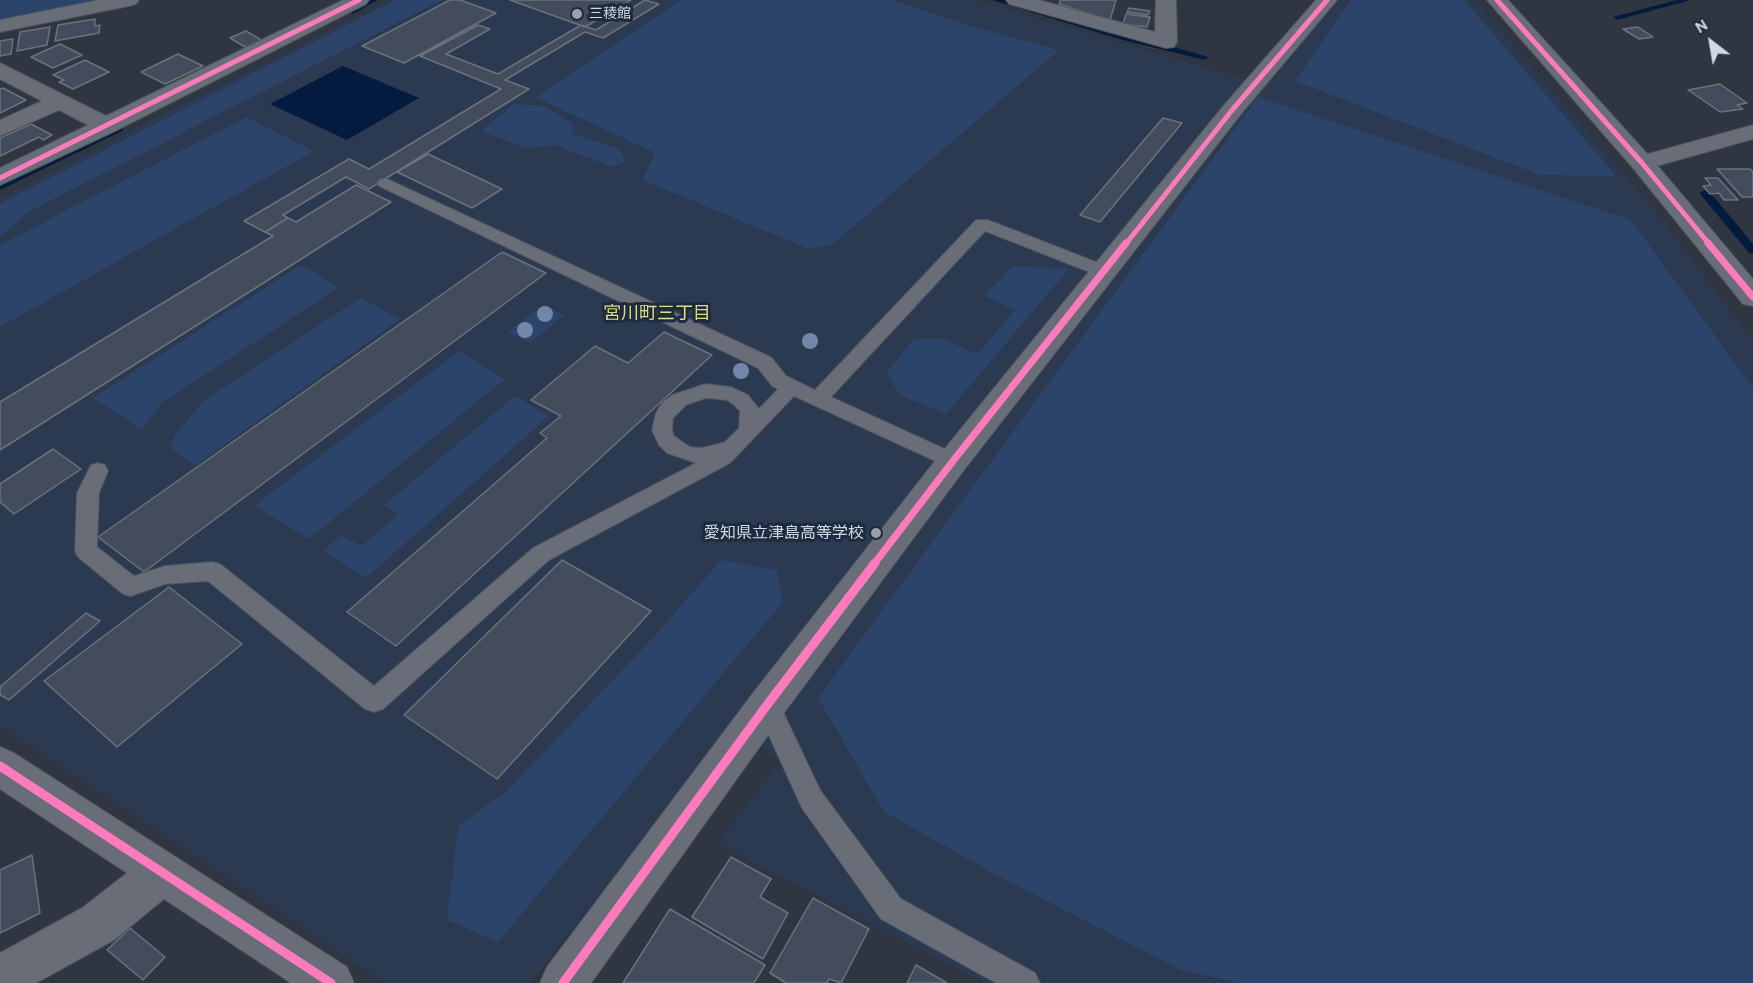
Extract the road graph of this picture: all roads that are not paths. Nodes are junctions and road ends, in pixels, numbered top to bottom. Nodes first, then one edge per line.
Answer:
1 (129, 0) edge
2 (359, 0) edge
3 (1016, 0) edge
4 (1166, 0) edge
5 (1327, 0) edge
6 (1497, 0) edge
7 (0, 26) edge
8 (0, 70) edge
9 (60, 101) junction
10 (107, 126) junction
11 (0, 129) edge
12 (1753, 132) edge
13 (1642, 163) junction
14 (0, 178) edge
15 (386, 183) dead end
16 (1103, 271) junction
17 (1753, 297) edge
18 (791, 387) junction
19 (818, 399) junction
20 (953, 461) junction
21 (98, 471) dead end
22 (767, 705) junction
23 (0, 766) edge
24 (163, 872) junction
25 (0, 978) edge
26 (331, 983) edge
27 (563, 983) edge
28 (1025, 983) edge

1 - 7 street
2 - 10 street
3 - 4 street
5 - 16 street
6 - 13 street
8 - 9 street
9 - 10 street
9 - 11 street
10 - 14 street
12 - 13 street
13 - 17 street
15 - 18 lane
16 - 19 lane
16 - 20 street
18 - 19 lane
18 - 21 lane
19 - 20 lane
20 - 22 street
22 - 27 street
22 - 28 lane
23 - 24 street
24 - 25 street
24 - 26 street

